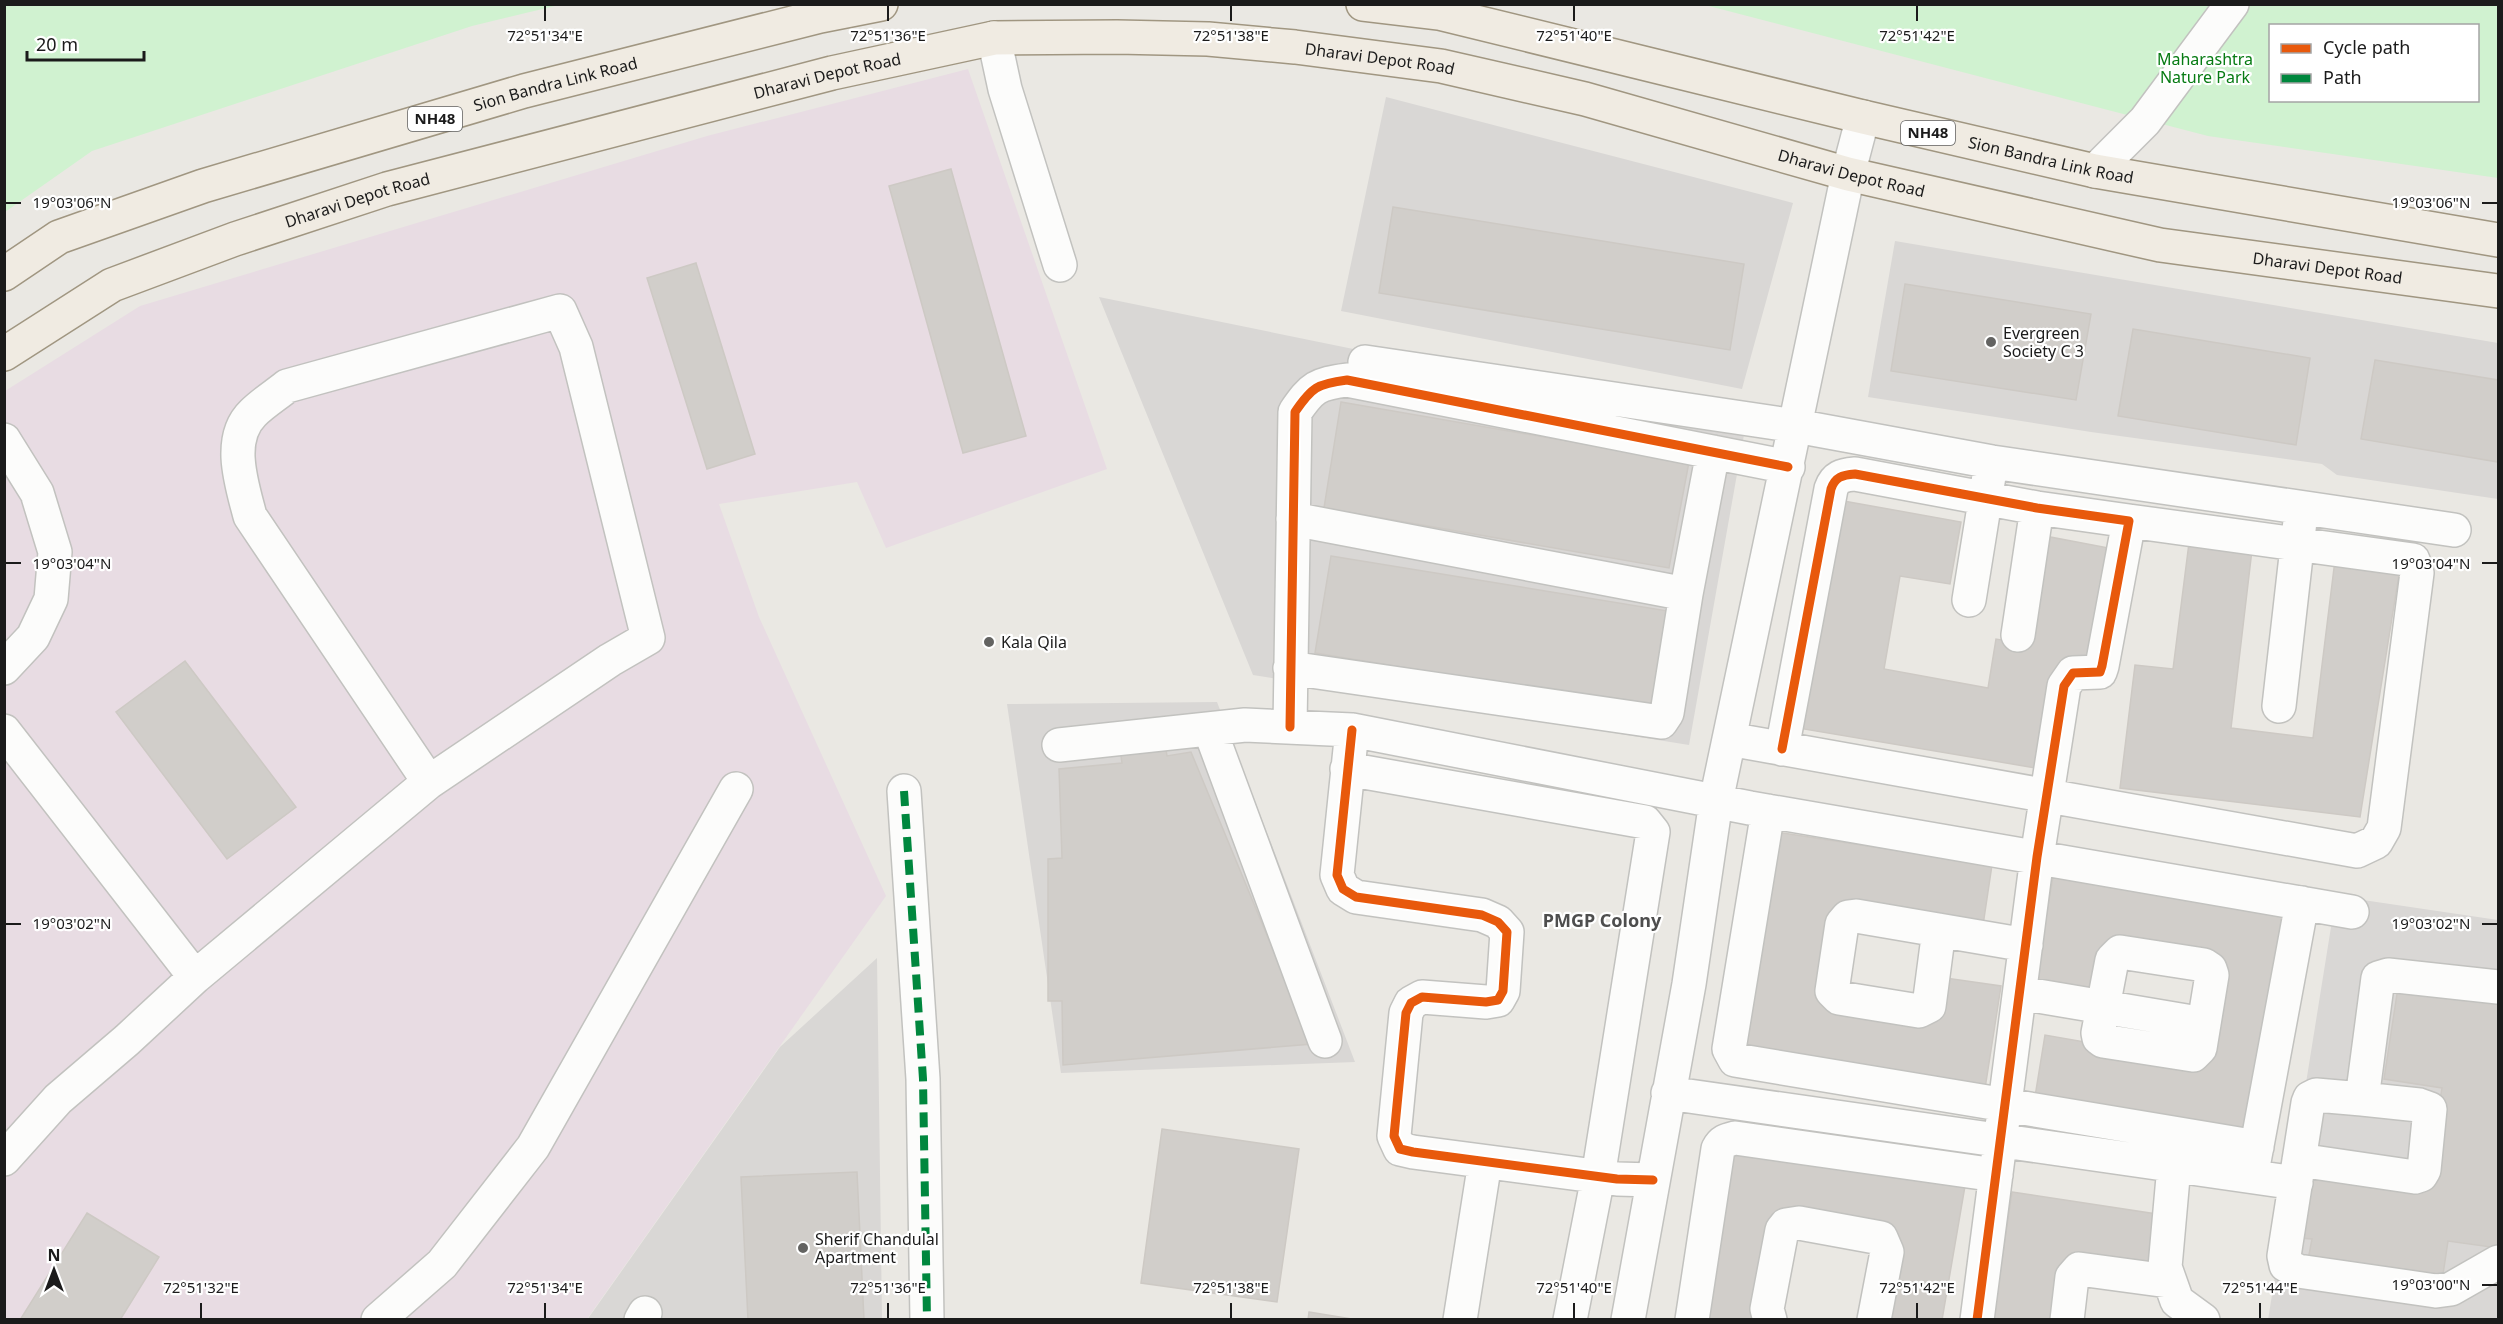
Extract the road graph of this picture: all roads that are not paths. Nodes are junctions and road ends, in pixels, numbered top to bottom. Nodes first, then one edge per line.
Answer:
1 (881, 4) edge
2 (1363, 4) edge
3 (2232, 4) edge
4 (994, 38) junction
5 (1863, 117) junction
6 (2095, 171) junction
7 (1848, 174) junction
8 (2499, 240) edge
9 (1060, 265) dead end
10 (4, 274) edge
11 (2499, 291) edge
12 (4, 354) edge
13 (1365, 362) dead end
14 (1796, 426) junction
15 (4, 440) edge
16 (1713, 452) junction
17 (1992, 462) junction
18 (1788, 467) junction
19 (1986, 498) junction
20 (2037, 508) junction
21 (2302, 508) junction
22 (1293, 519) junction
23 (2129, 521) junction
24 (2454, 530) dead end
25 (2298, 543) junction
26 (1686, 594) junction
27 (1969, 600) dead end
28 (2018, 635) dead end
29 (4, 668) edge
30 (1290, 668) junction
31 (2279, 706) dead end
32 (1290, 727) junction
33 (1210, 730) junction
34 (1352, 730) junction
35 (4, 731) edge
36 (1729, 740) junction
37 (1059, 745) dead end
38 (1782, 748) junction
39 (1347, 769) junction
40 (429, 782) junction
41 (736, 789) dead end
42 (904, 791) dead end
43 (2047, 797) junction
44 (1716, 801) junction
45 (1768, 811) junction
46 (2037, 857) junction
47 (2302, 903) junction
48 (2352, 912) dead end
49 (1939, 930) dead end
50 (2026, 945) junction
51 (195, 977) junction
52 (2499, 987) edge
53 (2020, 993) junction
54 (2103, 1006) junction
55 (1325, 1041) dead end
56 (1790, 1070) junction
57 (1668, 1093) junction
58 (1944, 1096) junction
59 (2362, 1099) junction
60 (2005, 1106) junction
61 (1785, 1110) junction
62 (2074, 1118) junction
63 (1938, 1132) junction
64 (2001, 1141) junction
65 (1780, 1145) junction
66 (2071, 1150) junction
67 (4, 1159) edge
68 (1485, 1162) junction
69 (2254, 1162) junction
70 (2175, 1166) junction
71 (1933, 1167) junction
72 (2297, 1172) junction
73 (1996, 1175) junction
74 (1598, 1176) junction
75 (1653, 1180) junction
76 (2499, 1262) edge
77 (2173, 1300) edge
78 (378, 1320) edge
79 (927, 1320) edge
80 (1460, 1320) edge
81 (1570, 1320) edge
82 (1628, 1320) edge
83 (1692, 1320) edge
84 (1770, 1320) edge
85 (1874, 1320) edge
86 (1977, 1320) edge
87 (2067, 1320) edge
88 (2203, 1320) edge

1 - 10 main road, Sion Bandra Link Road / NH48
2 - 5 main road, Sion Bandra Link Road / NH48
3 - 6 street
4 - 7 main road, Dharavi Depot Road
4 - 9 street
4 - 12 main road, Dharavi Depot Road
5 - 6 main road, Sion Bandra Link Road / NH48
5 - 7 street
6 - 8 main road, Sion Bandra Link Road / NH48
7 - 11 main road, Dharavi Depot Road
7 - 14 street
13 - 14 street
14 - 17 street
14 - 18 street
15 - 29 street
16 - 18 street
16 - 22 street
16 - 26 street
17 - 19 street
17 - 21 street
18 - 36 street
19 - 20 street
19 - 27 street
19 - 38 street
20 - 23 street
20 - 28 street
21 - 24 street
21 - 25 street
22 - 26 street
22 - 30 street
23 - 25 street
23 - 43 street
25 - 31 street
25 - 43 street
26 - 30 street
30 - 32 street
32 - 33 street
32 - 34 street
33 - 37 street
33 - 55 street
34 - 39 street
34 - 44 street
35 - 51 street
36 - 38 street
36 - 44 street
38 - 43 street
39 - 68 street
39 - 74 street
40 - 40 street
40 - 51 street
41 - 78 street
42 - 79 street
43 - 46 street
44 - 45 street
44 - 57 street
45 - 46 street
45 - 56 street
46 - 47 street
46 - 50 street
47 - 48 street
47 - 69 street
49 - 50 street
50 - 53 street
51 - 67 street
52 - 59 street
53 - 54 street
53 - 60 street
54 - 54 street
56 - 58 street
56 - 61 street
57 - 61 street
57 - 75 street
58 - 60 street
58 - 63 street
59 - 72 street
59 - 72 street
60 - 62 street
60 - 64 street
61 - 63 street
61 - 65 street
62 - 66 street
62 - 69 street
63 - 64 street
63 - 71 street
64 - 66 street
64 - 73 street
65 - 71 street
65 - 83 street
66 - 70 street
68 - 74 street
68 - 80 street
69 - 70 street
69 - 72 street
70 - 77 street
71 - 73 street
72 - 76 street
73 - 86 street
74 - 75 street
74 - 81 street
75 - 82 street
77 - 87 street
77 - 88 street
84 - 85 street

